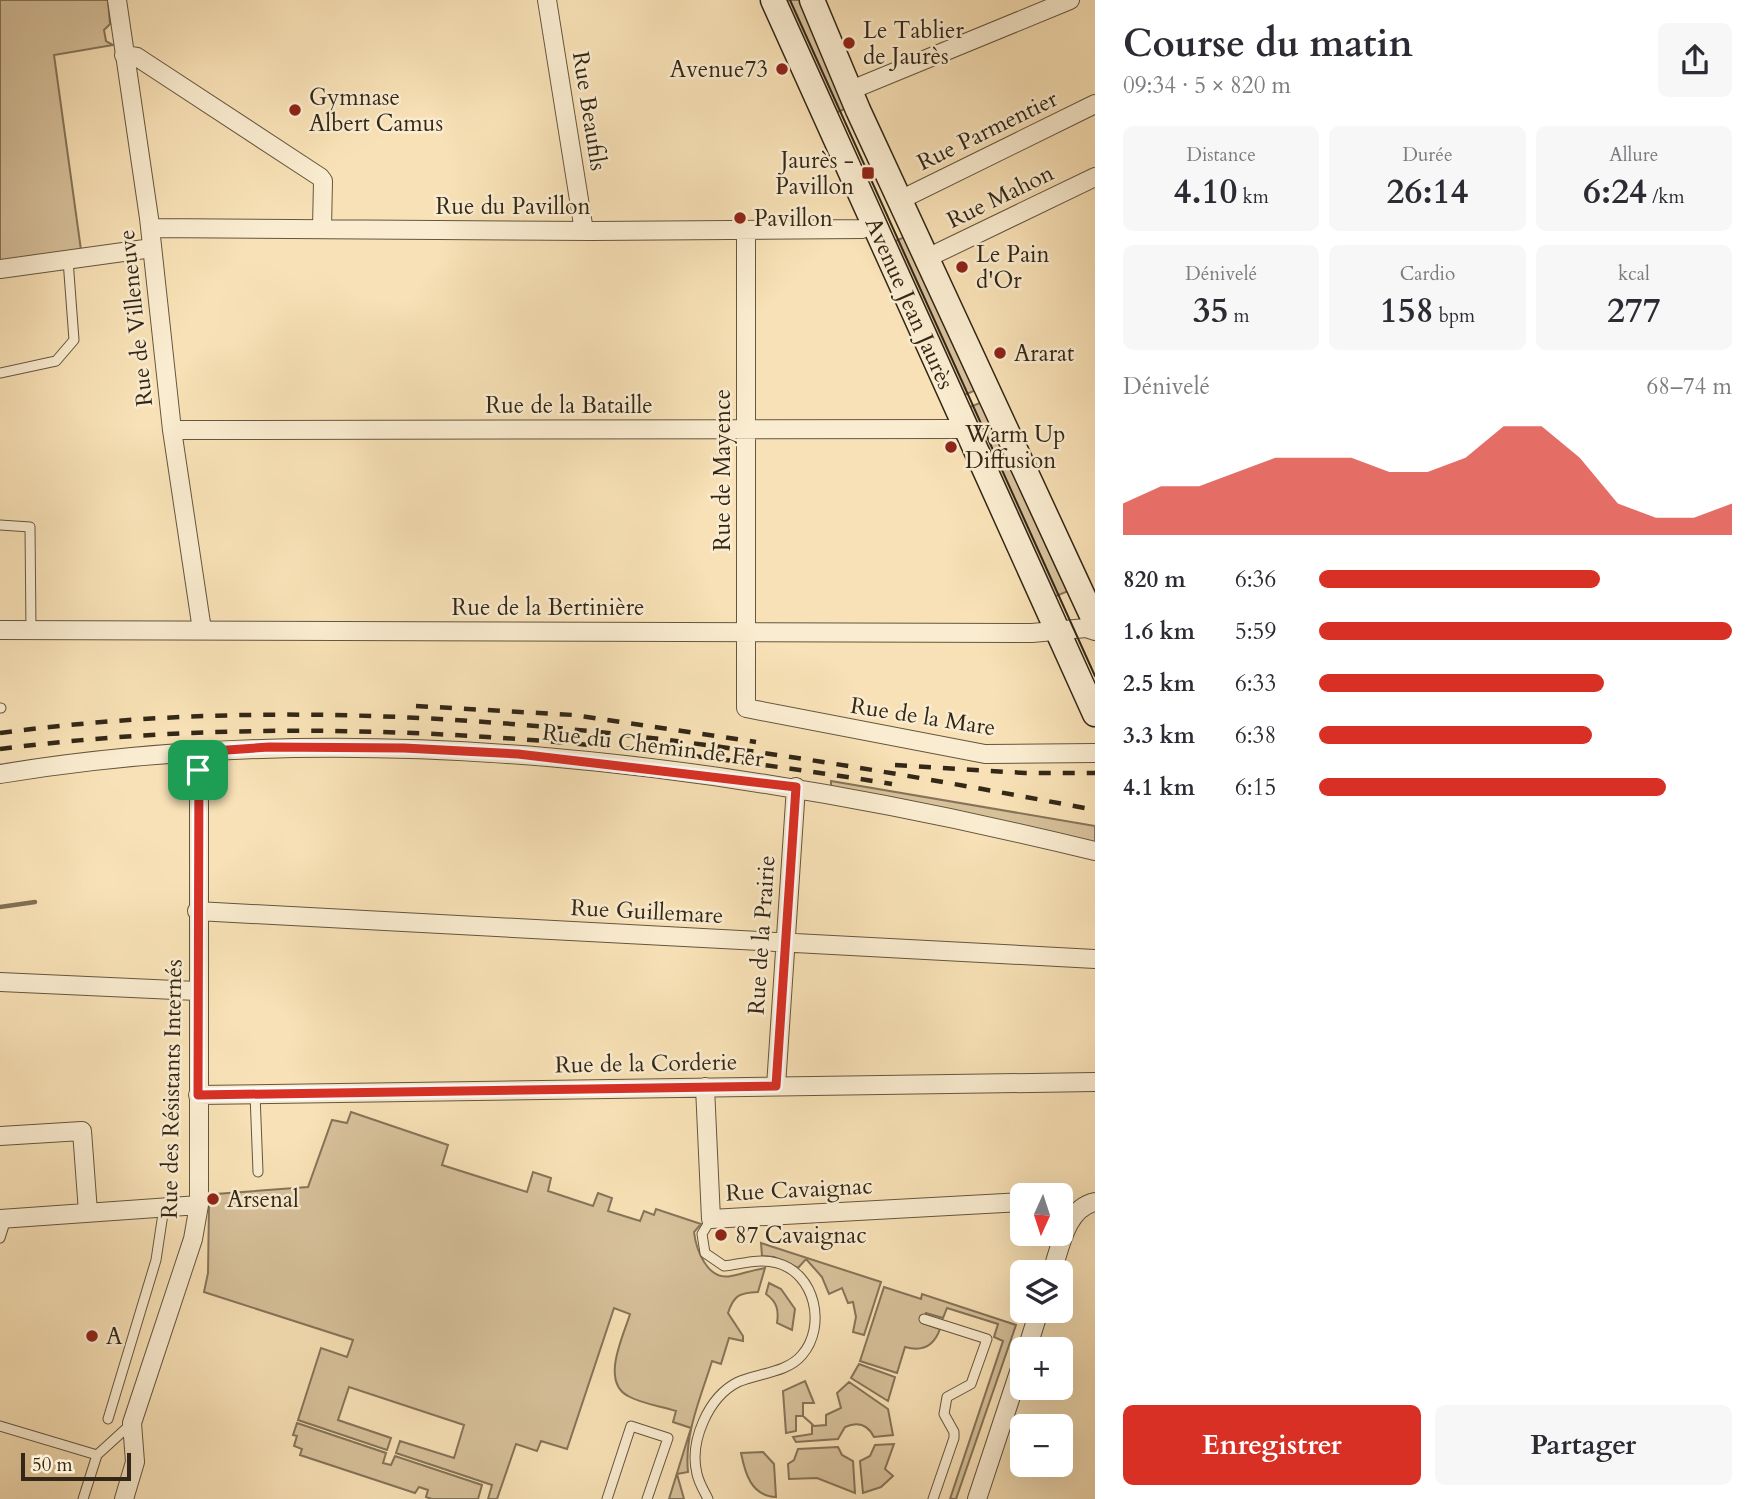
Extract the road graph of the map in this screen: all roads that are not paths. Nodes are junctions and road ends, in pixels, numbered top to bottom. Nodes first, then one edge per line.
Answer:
1 (117, 0) edge
2 (547, 0) edge
3 (773, 0) edge
4 (812, 0) edge
5 (1070, 0) edge
6 (124, 55) junction
7 (851, 90) junction
8 (1095, 104) edge
9 (1095, 177) edge
10 (900, 200) junction
11 (874, 223) junction
12 (151, 228) junction
13 (322, 228) junction
14 (584, 231) junction
15 (746, 231) junction
16 (152, 248) junction
17 (927, 258) junction
18 (68, 260) junction
19 (0, 269) edge
20 (0, 373) edge
21 (747, 429) junction
22 (967, 429) junction
23 (172, 430) junction
24 (0, 525) edge
25 (1084, 597) junction
26 (1047, 607) junction
27 (1095, 622) edge
28 (0, 630) edge
29 (30, 630) junction
30 (202, 630) junction
31 (746, 631) junction
32 (1095, 631) edge
33 (1058, 632) junction
34 (746, 708) joint
35 (1095, 714) edge
36 (199, 752) junction
37 (1095, 753) edge
38 (0, 774) edge
39 (796, 787) junction
40 (1095, 851) edge
41 (197, 911) junction
42 (784, 943) junction
43 (1095, 959) edge
44 (0, 982) edge
45 (197, 991) junction
46 (1095, 1083) edge
47 (776, 1086) junction
48 (705, 1087) junction
49 (255, 1094) junction
50 (198, 1095) junction
51 (0, 1136) edge
52 (258, 1172) dead end
53 (1095, 1202) edge
54 (1010, 1203) edge
55 (199, 1205) junction
56 (164, 1207) junction
57 (1073, 1208) edge
58 (88, 1212) junction
59 (3, 1219) edge
60 (710, 1219) junction
61 (0, 1238) edge
62 (924, 1318) dead end
63 (1010, 1398) edge
64 (108, 1419) dead end
65 (132, 1423) junction
66 (0, 1426) edge
67 (97, 1455) junction
68 (83, 1499) edge
69 (124, 1499) edge
70 (607, 1499) edge
71 (648, 1499) edge
72 (708, 1499) edge
73 (933, 1499) edge
74 (976, 1499) edge

1 - 6 street, Rue de Villeneuve
2 - 14 street, Rue Beaufils
3 - 11 main road, Avenue Jean Jaurès
4 - 7 main road, Avenue Jean Jaurès
5 - 7 street
6 - 12 street, Rue de Villeneuve
6 - 13 street
7 - 10 main road, Avenue Jean Jaurès
8 - 10 street, Rue Parmentier
9 - 17 street, Rue Mahon
10 - 17 main road, Avenue Jean Jaurès
11 - 15 street, Rue du Pavillon
11 - 22 main road, Avenue Jean Jaurès
12 - 13 street, Rue du Pavillon
12 - 16 street, Rue de Villeneuve
13 - 14 street, Rue du Pavillon
14 - 15 street, Rue du Pavillon
15 - 21 street, Rue de Mayence
16 - 18 street
16 - 23 street, Rue de Villeneuve
17 - 25 main road, Avenue Jean Jaurès
18 - 19 street
18 - 20 lane
21 - 22 street, Rue de la Bataille
21 - 23 street, Rue de la Bataille
21 - 31 street, Rue de Mayence
22 - 26 main road, Avenue Jean Jaurès
23 - 30 street, Rue de Villeneuve
24 - 29 lane
25 - 26 street
25 - 27 main road, Avenue Jean Jaurès
26 - 33 main road, Avenue Jean Jaurès
28 - 29 street, Rue de la Bertinière
29 - 30 street, Rue de la Bertinière
30 - 31 street, Rue de la Bertinière
31 - 33 street, Rue de la Bertinière
31 - 34 street, Rue de Mayence
32 - 33 street, Rue de la Bertinière
33 - 35 main road, Avenue Jean Jaurès
34 - 37 street, Rue de la Mare
36 - 38 street, Rue du Chemin de Fer
36 - 39 street, Rue du Chemin de Fer
36 - 41 street, Rue des Résistants Internés
39 - 40 street, Rue du Chemin de Fer
39 - 42 street, Rue de la Prairie
41 - 42 street, Rue Guillemare
41 - 45 street, Rue des Résistants Internés
42 - 43 street, Rue Guillemare
42 - 47 street, Rue de la Prairie
44 - 45 street
45 - 50 street, Rue des Résistants Internés
46 - 47 street, Rue de la Corderie
47 - 48 street, Rue de la Corderie
48 - 49 street, Rue de la Corderie
48 - 60 street, Rue Cavaignac
49 - 50 street, Rue de la Corderie
49 - 52 lane
50 - 55 street, Rue des Résistants Internés
51 - 58 street
53 - 57 street
54 - 60 street, Rue Cavaignac
55 - 56 street
55 - 65 street, Rue des Résistants Internés
56 - 58 street
56 - 64 lane
58 - 59 street
59 - 61 lane
60 - 72 lane
62 - 73 lane
63 - 74 street
65 - 67 lane
65 - 69 street, Rue des Résistants Internés
66 - 67 lane
67 - 68 lane
70 - 71 lane

